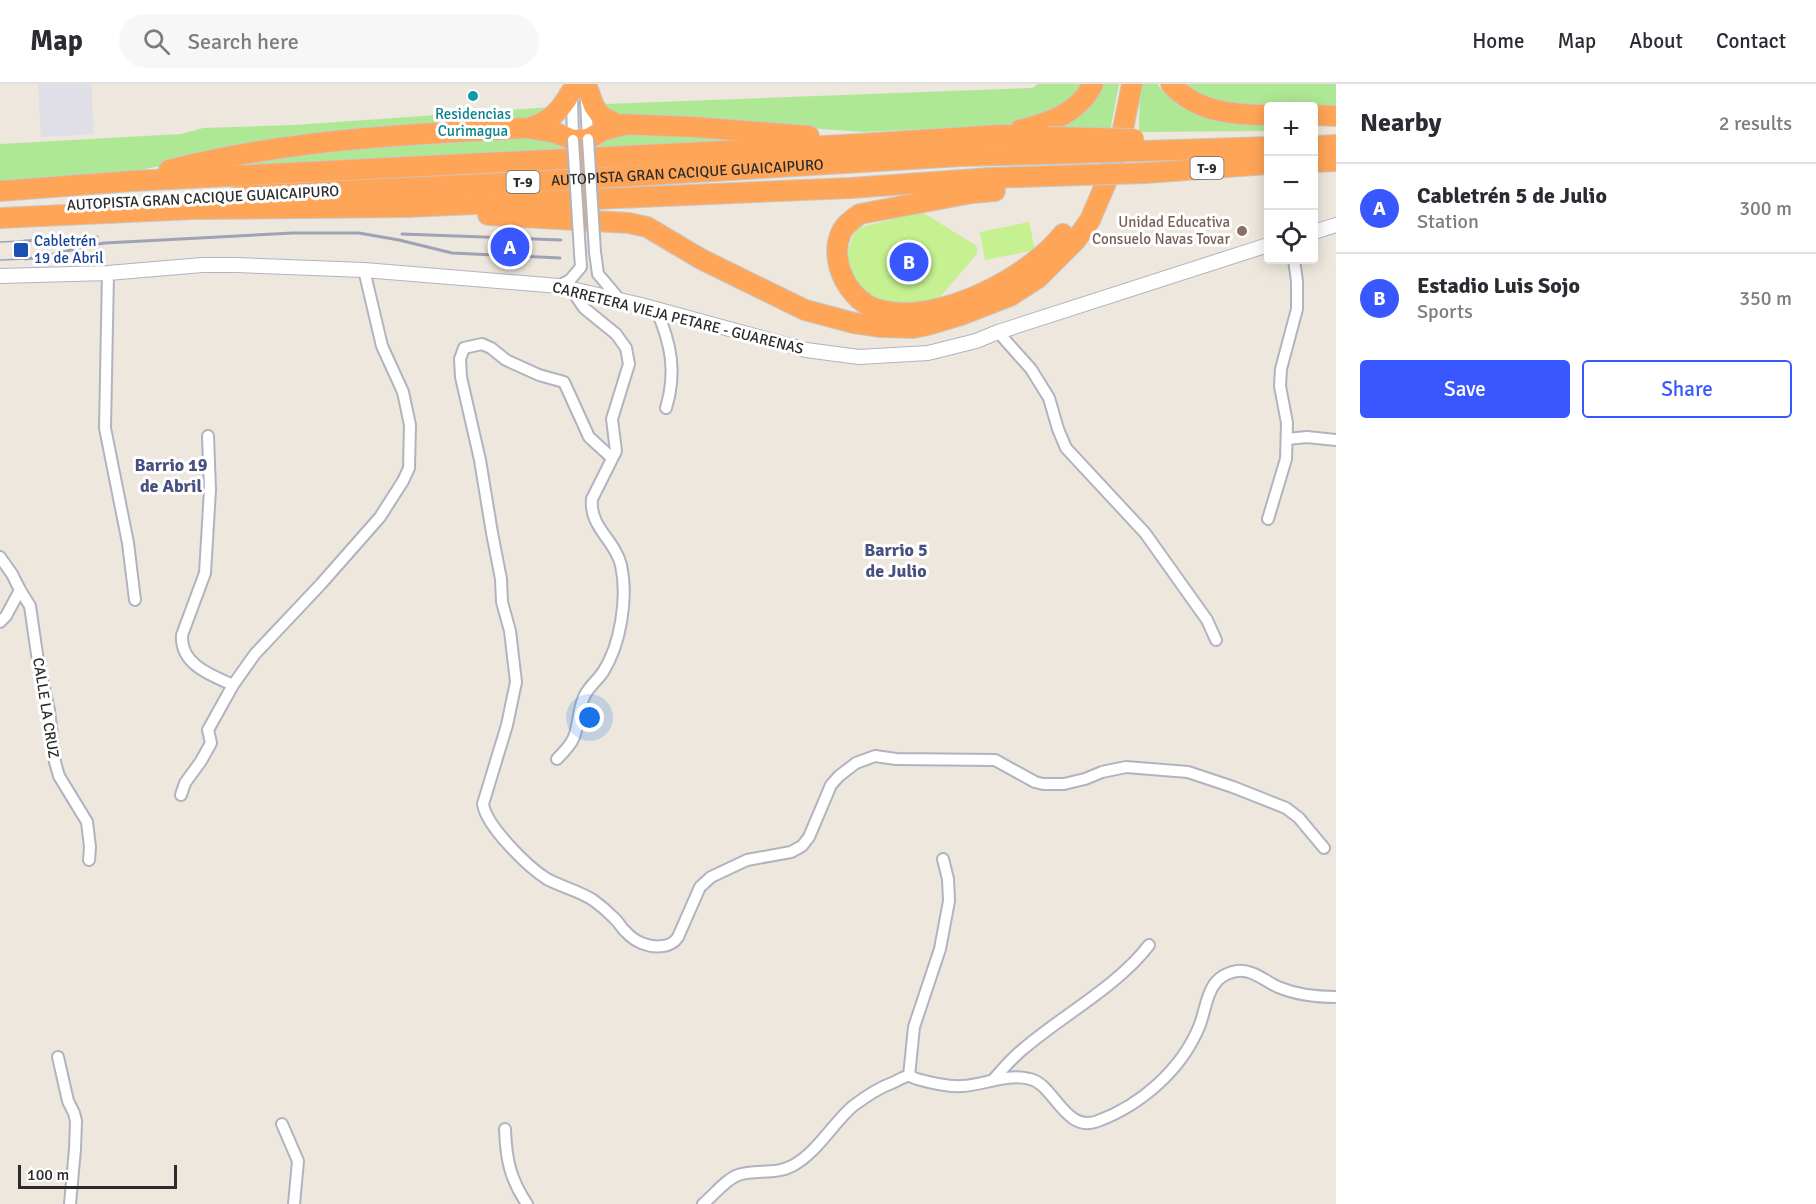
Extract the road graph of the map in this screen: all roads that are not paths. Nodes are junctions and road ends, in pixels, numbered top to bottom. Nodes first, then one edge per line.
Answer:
1 (1093, 84) edge
2 (1123, 84) edge
3 (1132, 84) edge
4 (1171, 84) edge
5 (579, 86) edge
6 (1264, 115) edge
7 (1318, 115) edge
8 (1336, 116) edge
9 (626, 124) junction
10 (527, 128) junction
11 (1001, 135) junction
12 (580, 140) junction
13 (843, 145) junction
14 (1047, 146) junction
15 (1318, 146) edge
16 (1336, 146) edge
17 (1264, 147) edge
18 (1336, 161) edge
19 (1318, 162) edge
20 (1264, 164) edge
21 (132, 181) junction
22 (1051, 181) junction
23 (0, 191) edge
24 (0, 207) edge
25 (371, 208) junction
26 (0, 218) edge
27 (1336, 225) edge
28 (1318, 230) edge
29 (1264, 247) edge
30 (1295, 264) edge
31 (363, 270) junction
32 (108, 273) junction
33 (0, 276) edge
34 (565, 287) junction
35 (620, 300) junction
36 (656, 309) junction
37 (998, 332) junction
38 (666, 408) dead end
39 (208, 436) dead end
40 (1287, 439) junction
41 (1336, 440) edge
42 (612, 459) junction
43 (1268, 519) dead end
44 (0, 557) edge
45 (20, 590) junction
46 (135, 600) dead end
47 (0, 622) edge
48 (1216, 640) dead end
49 (233, 685) junction
50 (557, 759) dead end
51 (181, 795) dead end
52 (1324, 848) dead end
53 (943, 859) dead end
54 (89, 860) dead end
55 (1149, 945) dead end
56 (1336, 997) edge
57 (58, 1057) dead end
58 (909, 1076) junction
59 (993, 1080) junction
60 (282, 1124) dead end
61 (505, 1129) dead end
62 (70, 1204) edge
63 (294, 1204) edge
64 (527, 1204) edge
65 (704, 1204) edge

1 - 11 highway
2 - 22 highway
3 - 25 highway
4 - 6 highway
5 - 9 highway
5 - 10 highway
5 - 12 street
5 - 12 street
7 - 8 highway
9 - 12 highway
9 - 13 highway
10 - 12 highway
10 - 21 highway
11 - 13 highway
11 - 14 highway
12 - 34 street, bridge
12 - 35 street, bridge
13 - 21 highway
14 - 17 highway, AUTOPISTA GRAN CACIQUE GUAICAIPURO / T-9, bridge
14 - 24 highway, AUTOPISTA GRAN CACIQUE GUAICAIPURO / T-9
15 - 16 highway
18 - 19 highway
20 - 22 highway, AUTOPISTA GRAN CACIQUE GUAICAIPURO / T-9, bridge
21 - 23 highway
22 - 25 highway, AUTOPISTA GRAN CACIQUE GUAICAIPURO / T-9
25 - 26 highway, AUTOPISTA GRAN CACIQUE GUAICAIPURO / T-9
27 - 28 street
29 - 37 street, CARRETERA VIEJA PETARE - GUARENAS
30 - 40 street
31 - 32 street, CARRETERA VIEJA PETARE - GUARENAS
31 - 34 street, CARRETERA VIEJA PETARE - GUARENAS
31 - 49 street
32 - 33 street, CARRETERA VIEJA PETARE - GUARENAS
32 - 46 street
34 - 35 street, CARRETERA VIEJA PETARE - GUARENAS
34 - 42 street
35 - 36 street, CARRETERA VIEJA PETARE - GUARENAS
36 - 37 street, CARRETERA VIEJA PETARE - GUARENAS
36 - 38 street
37 - 48 street
39 - 49 street
40 - 41 street
40 - 43 street
42 - 50 street
42 - 52 street
44 - 45 street, CALLE LA CRUZ
45 - 47 street
45 - 54 street, CALLE LA CRUZ
49 - 51 street
53 - 58 street
55 - 59 street
56 - 59 street
57 - 62 street
58 - 59 street
58 - 65 street
60 - 63 street
61 - 64 street

